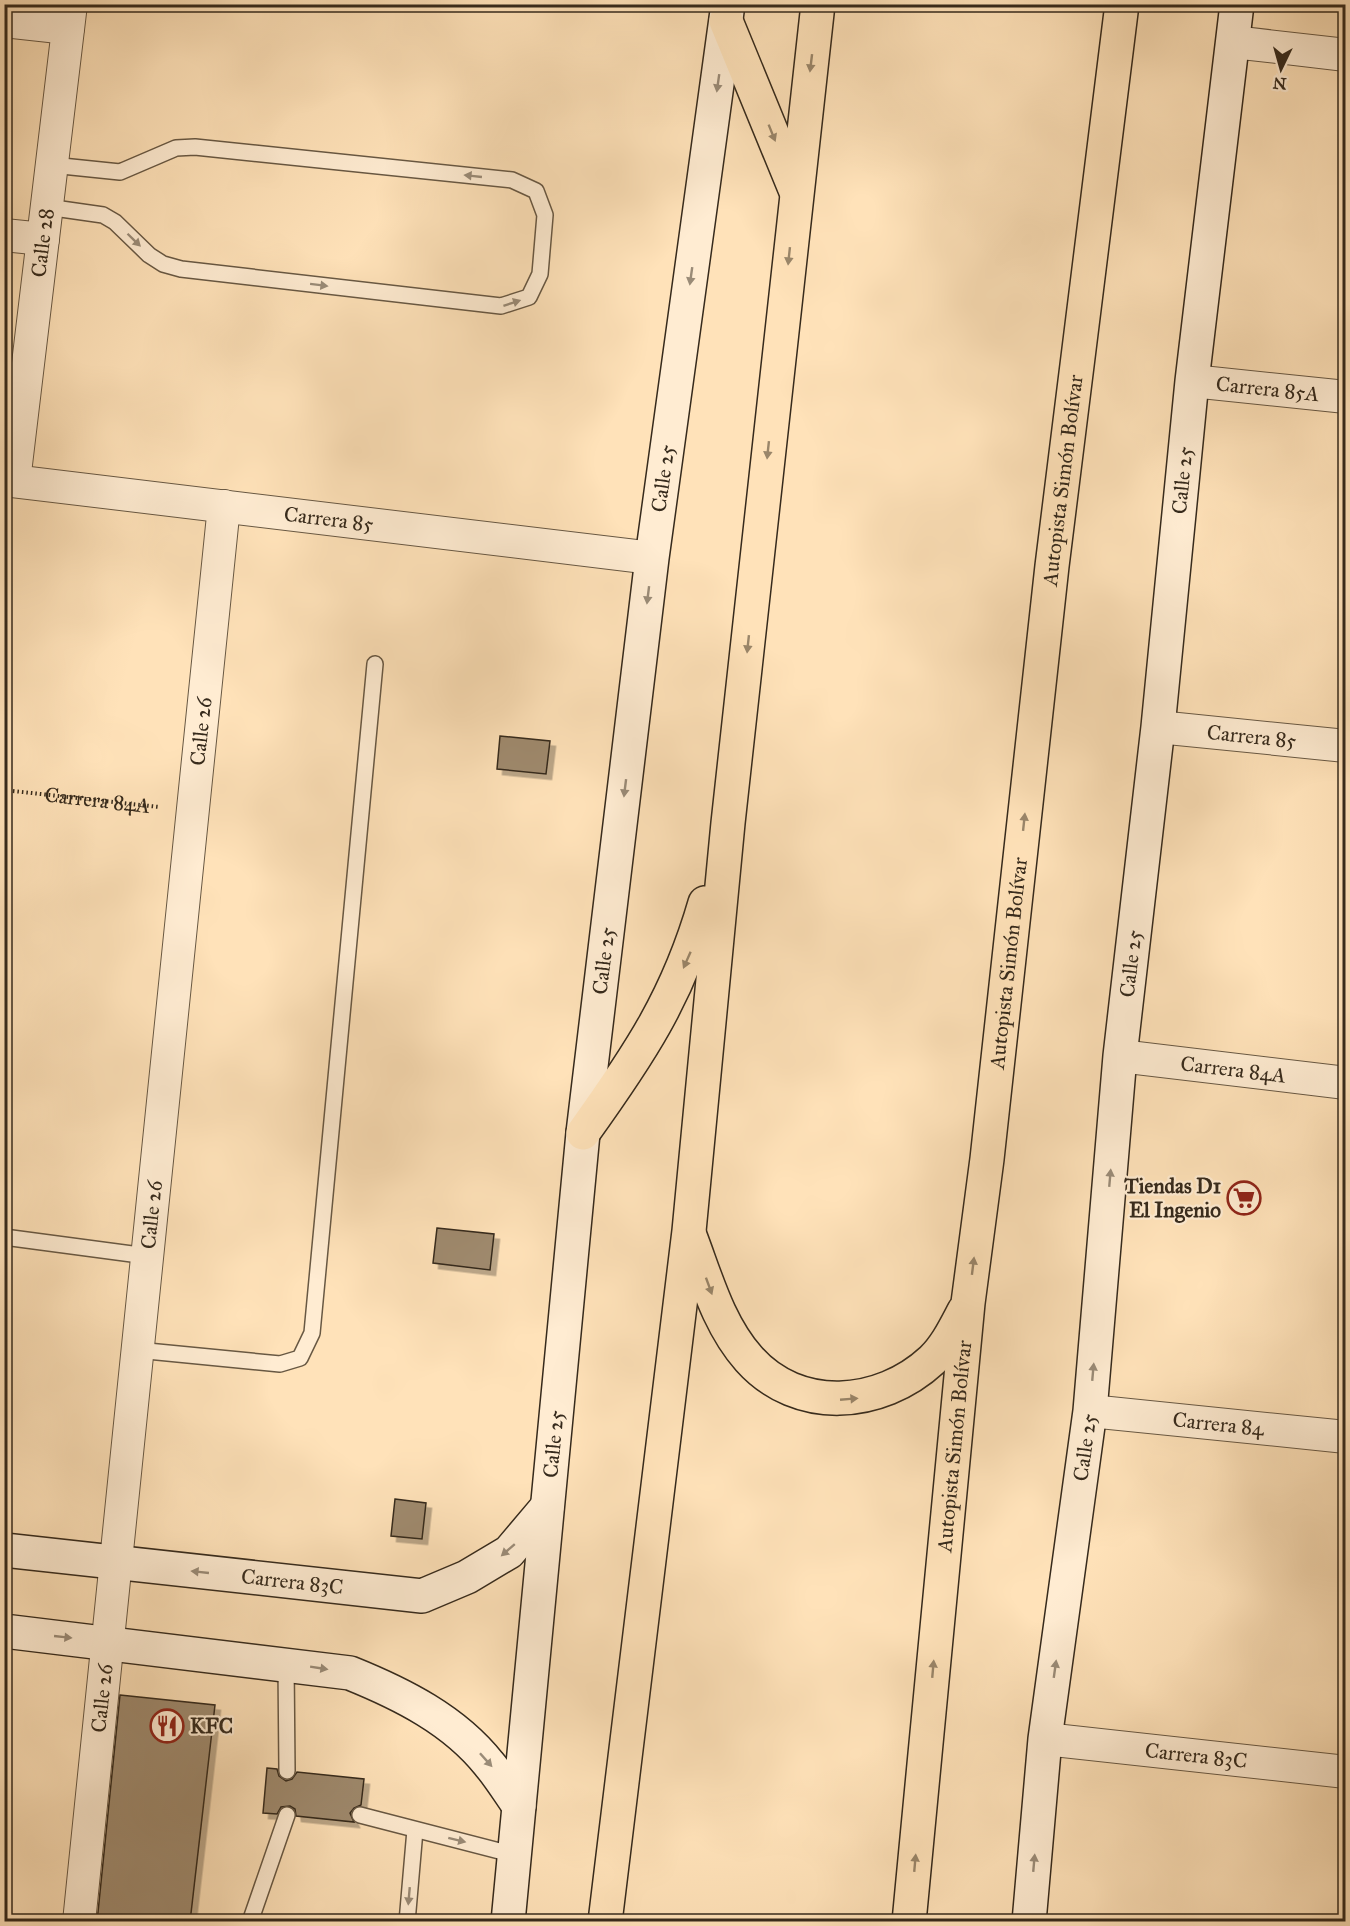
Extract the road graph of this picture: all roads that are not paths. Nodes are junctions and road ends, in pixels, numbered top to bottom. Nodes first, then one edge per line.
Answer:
1 (818, 4) edge
2 (1122, 4) edge
3 (1236, 4) edge
4 (727, 13) edge
5 (70, 16) edge
6 (4, 21) edge
7 (1233, 42) junction
8 (1346, 55) edge
9 (52, 165) junction
10 (796, 193) junction
11 (47, 207) junction
12 (4, 235) edge
13 (43, 239) junction
14 (1192, 381) junction
15 (1346, 397) edge
16 (9, 481) edge
17 (224, 506) junction
18 (652, 558) junction
19 (375, 664) dead end
20 (1158, 727) junction
21 (1346, 746) edge
22 (728, 823) junction
23 (1120, 1056) junction
24 (1346, 1083) edge
25 (583, 1133) junction
26 (689, 1231) junction
27 (4, 1237) edge
28 (147, 1256) junction
29 (968, 1303) junction
30 (137, 1350) junction
31 (1090, 1411) junction
32 (1346, 1437) edge
33 (547, 1507) junction
34 (4, 1550) edge
35 (115, 1562) junction
36 (4, 1631) edge
37 (107, 1642) junction
38 (286, 1663) junction
39 (1046, 1739) junction
40 (287, 1771) dead end
41 (1346, 1772) edge
42 (519, 1806) junction
43 (287, 1815) dead end
44 (360, 1815) dead end
45 (415, 1830) junction
46 (515, 1855) junction
47 (79, 1922) edge
48 (250, 1922) edge
49 (407, 1922) edge
50 (508, 1922) edge
51 (605, 1922) edge
52 (909, 1922) edge
53 (1029, 1922) edge

1 -> 10 highway
29 -> 2 highway, Autopista Simón Bolívar
3 - 7 street, Calle 25
4 -> 10 highway
4 -> 18 street, Calle 25
5 - 6 street
5 - 9 street, Calle 28
7 - 8 street
7 - 14 street, Calle 25
9 - 11 street, Calle 28
11 -> 9 lane
10 -> 22 highway
11 - 13 street, Calle 28
12 - 13 street
13 - 16 street, Calle 28
14 - 15 street, Carrera 85A
14 - 20 street, Calle 25
16 - 17 street, Carrera 85
17 - 18 street, Carrera 85
17 - 28 street, Calle 26
18 -> 25 street, Calle 25
19 - 30 lane
20 - 21 street, Carrera 85
20 - 23 street, Calle 25
22 -> 25 highway
22 - 26 highway
23 - 24 street, Carrera 84A
31 -> 23 street, Calle 25
25 - 33 street, Calle 25
26 -> 29 highway
26 - 51 highway
27 - 28 lane
28 - 30 street, Calle 26
52 -> 29 highway, Autopista Simón Bolívar
30 - 35 street, Calle 26
31 - 32 street, Carrera 84
39 -> 31 street, Calle 25
33 -> 35 street, Carrera 83C
33 - 42 street, Calle 25
34 - 35 street, Carrera 83C
35 - 37 street, Calle 26
36 -> 37 street
37 - 38 street
37 - 47 street, Calle 26
38 - 40 lane
38 -> 42 street
39 - 41 street, Carrera 83C
53 -> 39 street, Calle 25
42 - 46 street, Calle 25
43 - 48 lane
44 - 45 lane
45 -> 46 lane
45 -> 49 lane
46 - 50 street, Calle 25

